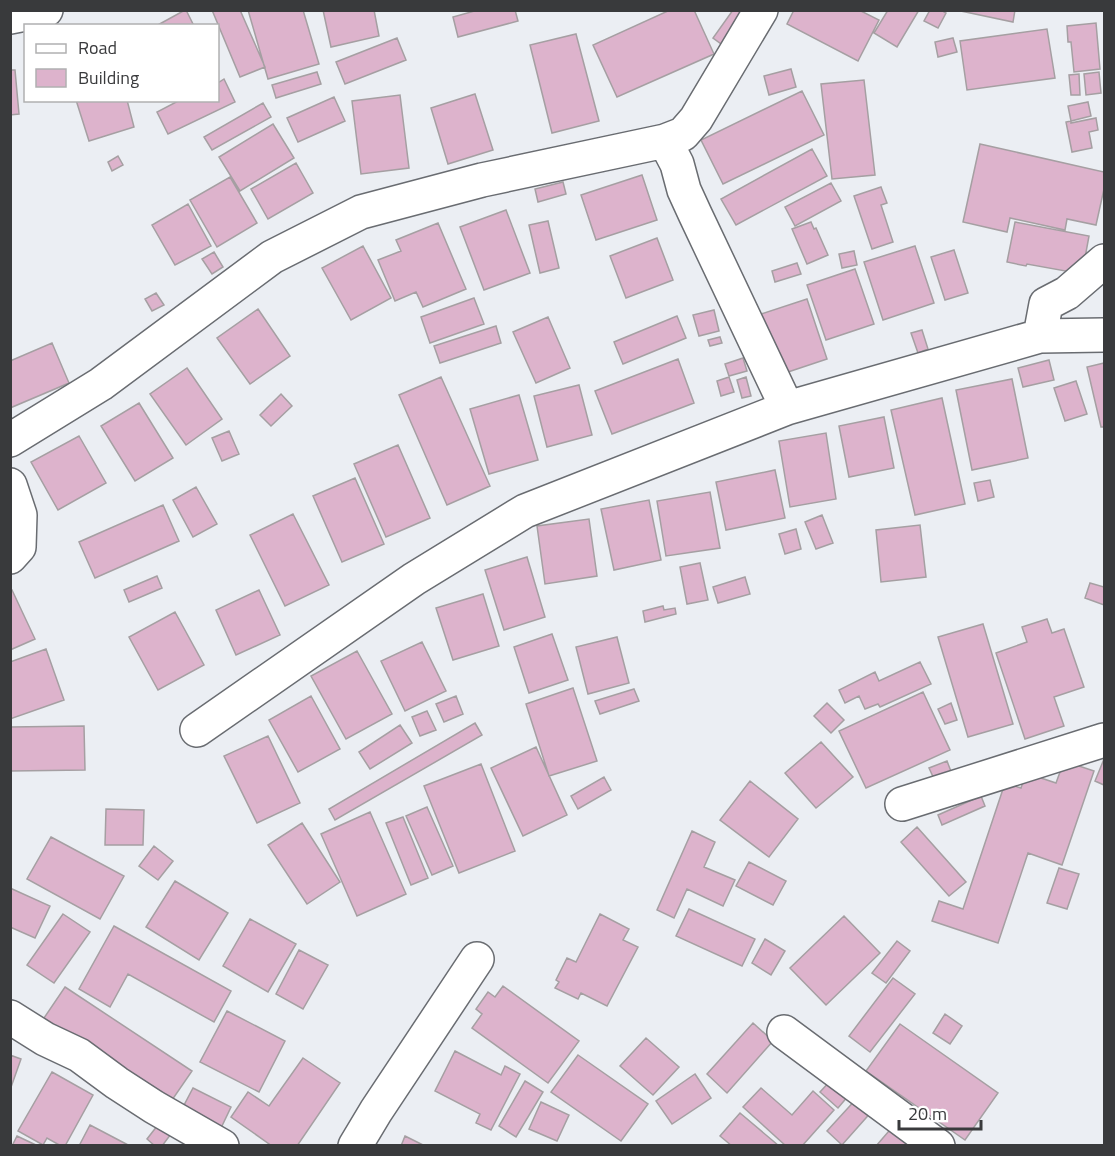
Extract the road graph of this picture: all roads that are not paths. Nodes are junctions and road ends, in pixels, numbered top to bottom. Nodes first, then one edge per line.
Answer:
1 (46, 10) edge
2 (761, 10) edge
3 (10, 17) edge
4 (665, 141) junction
5 (1104, 261) edge
6 (1104, 335) edge
7 (1040, 336) junction
8 (787, 408) junction
9 (10, 440) edge
10 (10, 485) edge
11 (10, 556) edge
12 (197, 730) dead end
13 (1104, 740) edge
14 (902, 804) dead end
15 (477, 958) dead end
16 (10, 1017) edge
17 (784, 1032) dead end
18 (222, 1146) edge
19 (355, 1146) edge
20 (938, 1146) edge

1 - 3 street
2 - 4 street
4 - 8 street
4 - 9 street
5 - 7 street
6 - 7 street
7 - 8 street
8 - 12 street
10 - 11 street
13 - 14 street
15 - 19 street
16 - 18 street
17 - 20 street

